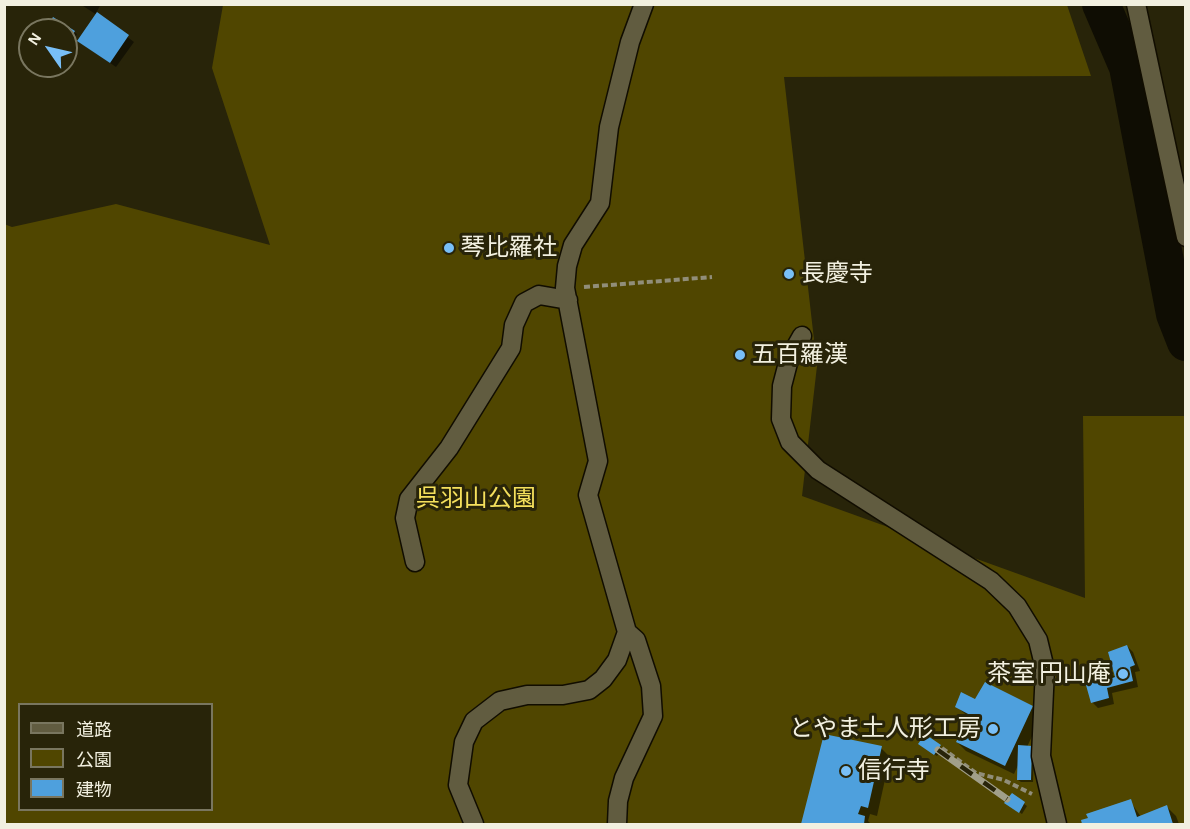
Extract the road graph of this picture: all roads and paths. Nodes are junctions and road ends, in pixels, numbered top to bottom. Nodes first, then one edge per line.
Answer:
1 (644, 4) edge
2 (1136, 4) edge
3 (1185, 237) edge
4 (712, 277) dead end
5 (567, 294) junction
6 (802, 336) dead end
7 (415, 562) dead end
8 (627, 632) junction
9 (942, 748) dead end
10 (1043, 800) junction
11 (474, 825) edge
12 (617, 825) edge
13 (1057, 825) edge

1 - 5 street
2 - 3 street
4 - 5 path
5 - 7 street
5 - 8 street
6 - 10 street
8 - 11 street
8 - 12 street
9 - 10 path
10 - 13 street

